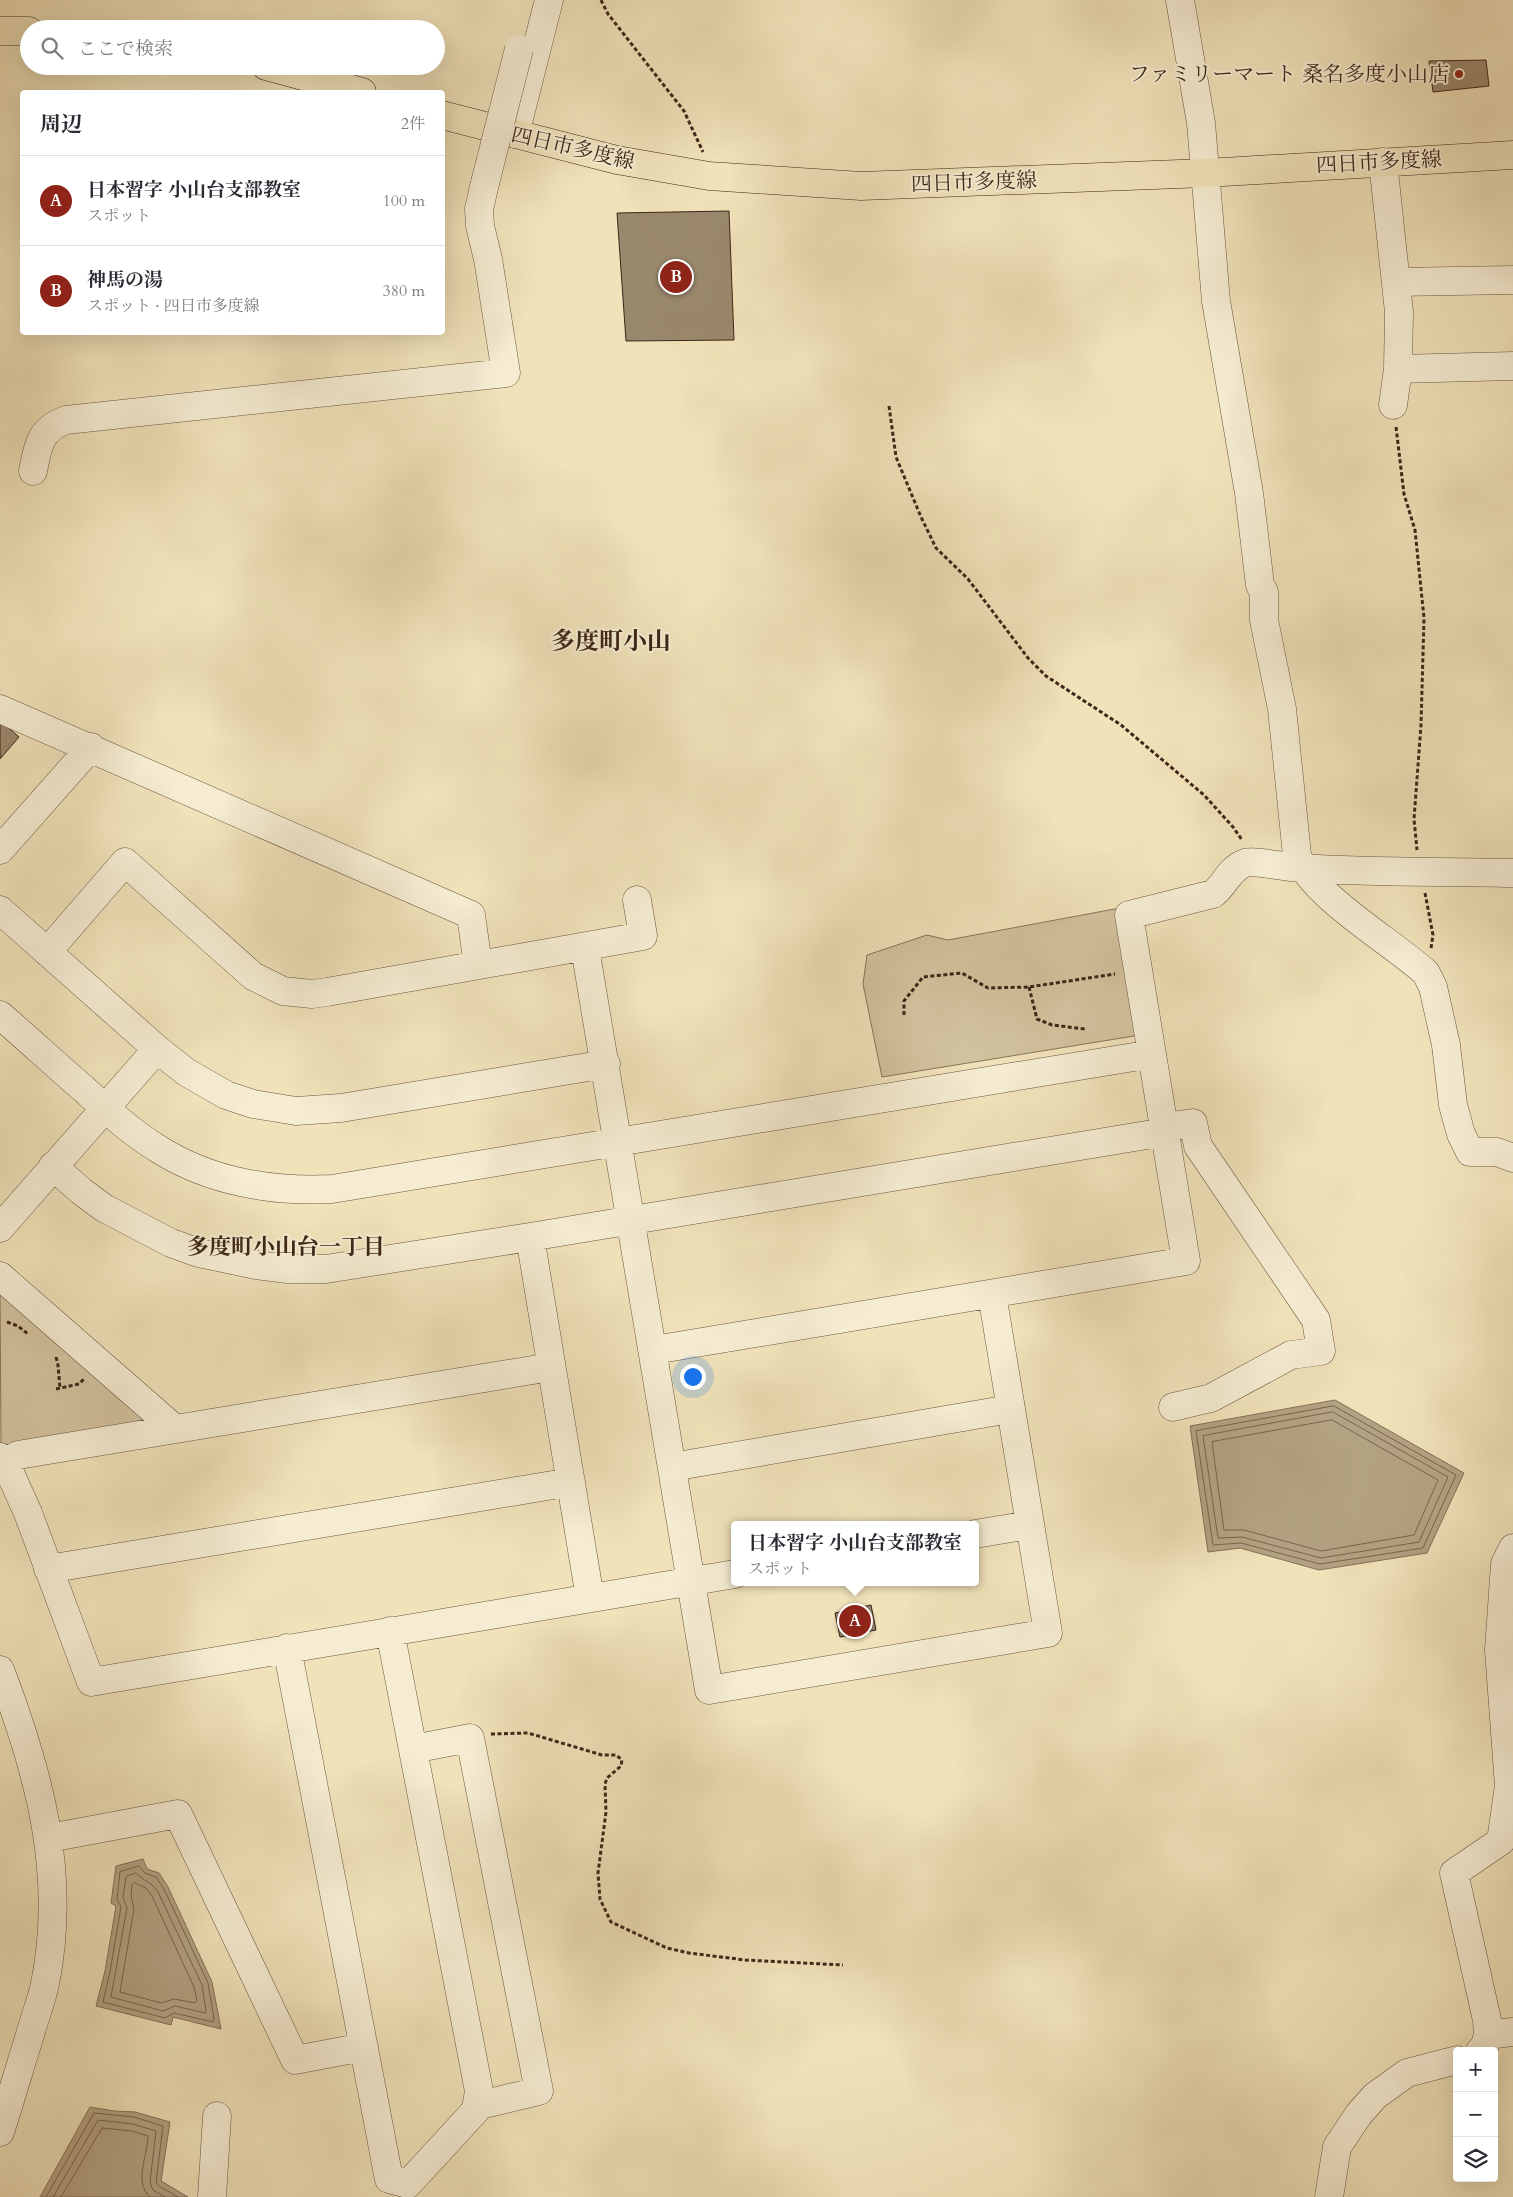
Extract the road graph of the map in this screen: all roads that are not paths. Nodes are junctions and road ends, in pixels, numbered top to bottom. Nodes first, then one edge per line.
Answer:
1 (532, 0) edge
2 (549, 0) edge
3 (1180, 0) edge
4 (0, 31) edge
5 (20, 31) edge
6 (299, 75) edge
7 (355, 90) edge
8 (445, 115) edge
9 (515, 134) junction
10 (1513, 155) edge
11 (1383, 162) junction
12 (1206, 173) junction
13 (1513, 280) edge
14 (1396, 282) junction
15 (1513, 366) edge
16 (1398, 369) junction
17 (1393, 405) road end
18 (33, 471) dead end
19 (0, 709) edge
20 (91, 747) junction
21 (0, 850) edge
22 (1302, 868) junction
23 (1513, 873) edge
24 (638, 900) dead end
25 (0, 910) edge
26 (586, 948) junction
27 (48, 952) junction
28 (478, 965) junction
29 (0, 1015) edge
30 (157, 1049) junction
31 (1152, 1054) junction
32 (606, 1064) junction
33 (104, 1108) junction
34 (1164, 1129) junction
35 (618, 1141) junction
36 (1513, 1158) edge
37 (54, 1166) junction
38 (631, 1219) junction
39 (0, 1228) edge
40 (530, 1237) junction
41 (0, 1276) edge
42 (992, 1294) junction
43 (654, 1350) junction
44 (551, 1367) junction
45 (1173, 1407) dead end
46 (1010, 1409) junction
47 (175, 1429) junction
48 (2, 1460) edge
49 (672, 1467) junction
50 (571, 1482) junction
51 (1029, 1525) junction
52 (979, 1533) edge
53 (1513, 1548) edge
54 (48, 1569) junction
55 (731, 1575) edge
56 (692, 1581) junction
57 (590, 1598) junction
58 (390, 1631) junction
59 (288, 1648) junction
60 (0, 1670) edge
61 (1510, 1748) edge
62 (413, 1749) junction
63 (49, 1838) junction
64 (1507, 1841) edge
65 (1494, 2039) edge
66 (364, 2047) junction
67 (1453, 2061) edge
68 (477, 2103) junction
69 (217, 2116) dead end
70 (0, 2132) edge
71 (212, 2197) edge
72 (1329, 2197) edge

1 - 18 street, bridge
2 - 9 street
3 - 12 street
4 - 5 main road
6 - 7 main road
8 - 9 main road, 四日市多度線
9 - 12 main road, 四日市多度線
10 - 11 main road, 四日市多度線
11 - 12 main road, 四日市多度線
11 - 14 street
12 - 22 street
13 - 14 street
14 - 16 street
15 - 16 street
16 - 17 street
19 - 20 street
20 - 21 street
20 - 28 street
22 - 23 street
22 - 31 street
22 - 36 street
24 - 26 street
25 - 27 street
26 - 28 street
26 - 32 street
27 - 28 street
27 - 30 street
29 - 33 street
30 - 32 street
30 - 33 street
31 - 34 street
31 - 35 street
32 - 35 street
33 - 35 street
33 - 37 street
34 - 38 street
34 - 42 street
34 - 45 street
35 - 38 street
37 - 39 street
37 - 40 street
38 - 40 street
38 - 43 street
40 - 44 street
41 - 47 street
42 - 43 street
42 - 46 street
43 - 49 street
44 - 47 street
44 - 50 street
46 - 49 street
46 - 51 street
47 - 48 street
48 - 54 street
49 - 56 street
50 - 54 street
50 - 57 street
51 - 52 street
51 - 56 street
53 - 61 street
54 - 59 street
55 - 56 street
56 - 57 street
57 - 58 street
58 - 59 street
58 - 62 street
59 - 66 street
60 - 63 street
61 - 64 street
62 - 68 street
62 - 68 street
63 - 66 street
63 - 70 street
64 - 65 street
66 - 68 street
67 - 72 street
69 - 71 street

